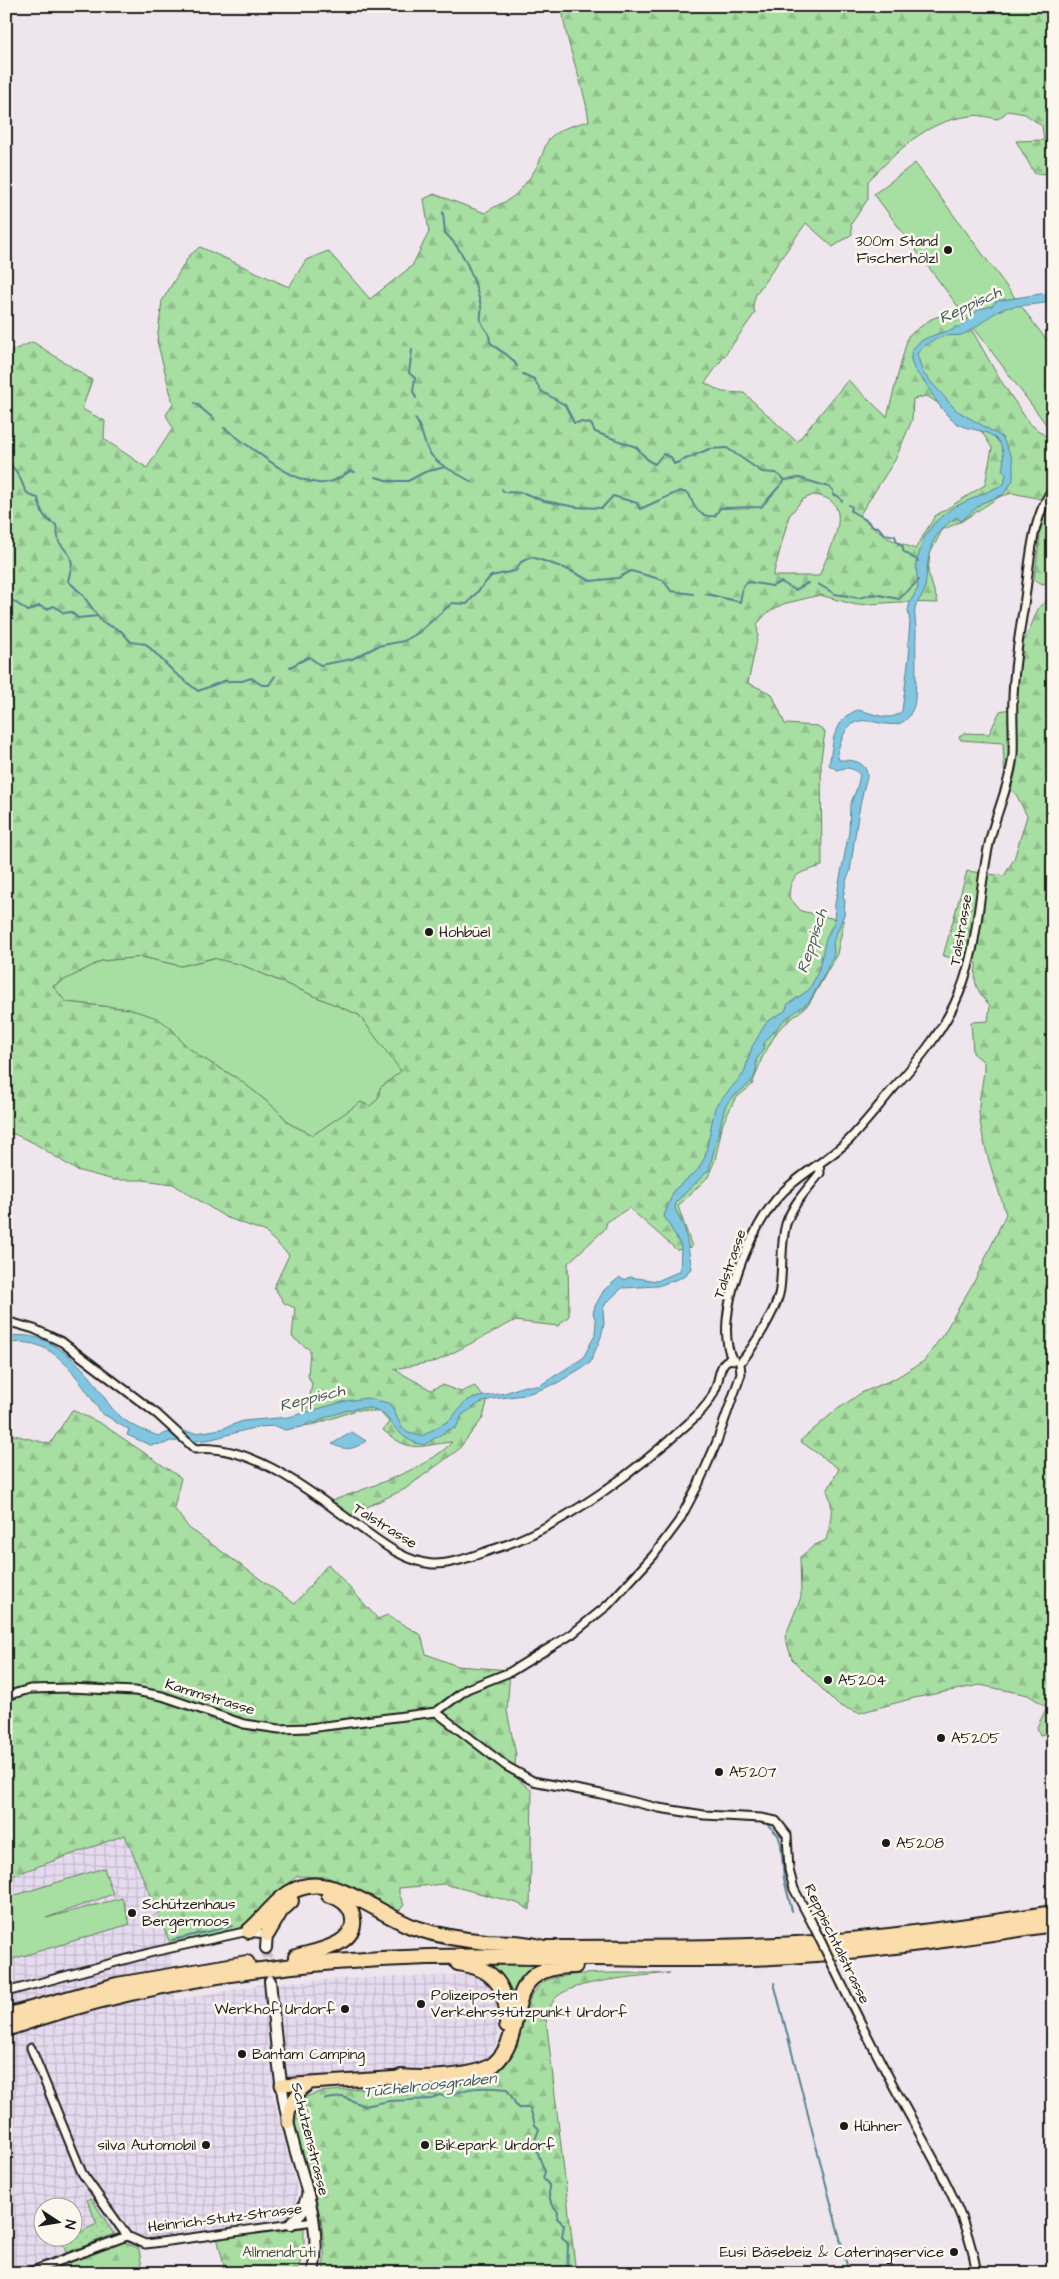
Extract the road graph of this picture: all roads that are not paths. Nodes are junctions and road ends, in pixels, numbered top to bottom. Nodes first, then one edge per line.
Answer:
1 (1053, 488) edge
2 (819, 1165) junction
3 (6, 1321) edge
4 (732, 1359) junction
5 (740, 1363) junction
6 (6, 1696) edge
7 (436, 1712) junction
8 (278, 1901) junction
9 (1053, 1913) edge
10 (1053, 1924) edge
11 (249, 1931) junction
12 (267, 1934) junction
13 (266, 1948) tunnel mouth
14 (544, 1948) junction
15 (296, 1957) junction
16 (632, 1958) junction
17 (391, 1959) junction
18 (270, 1981) tunnel mouth
19 (6, 1992) edge
20 (511, 2010) junction
21 (6, 2016) edge
22 (6, 2029) edge
23 (31, 2048) dead end
24 (401, 2077) joint
25 (311, 2083) junction
26 (281, 2085) junction
27 (288, 2123) junction
28 (308, 2194) junction
29 (314, 2221) junction
30 (291, 2224) junction
31 (127, 2236) junction
32 (27, 2273) edge
33 (312, 2273) edge
34 (977, 2273) edge

1 - 2 street, Talstrasse
2 - 4 street, Talstrasse
2 - 5 street
3 - 4 street, Talstrasse
4 - 5 street
5 - 7 street
6 - 7 street, Kammstrasse
7 - 34 street, Reppischtalstrasse, bridge
8 - 11 highway
8 - 12 highway
8 - 14 highway
9 - 14 highway
10 - 16 highway
11 - 12 street
11 - 19 street
12 - 13 main road
12 - 15 highway
14 - 15 highway
15 - 21 highway
16 - 17 highway
16 - 20 highway
17 - 20 highway
17 - 22 highway
18 - 26 main road, Schützenstrasse
20 - 24 highway
23 - 31 street
24 - 25 main road
25 - 26 main road
25 - 27 main road
26 - 27 main road, Schützenstrasse
27 - 28 main road, Schützenstrasse
28 - 29 main road, Schützenstrasse
28 - 30 main road
29 - 30 street, Heinrich-Stutz-Strasse
29 - 33 main road, Schützenstrasse
30 - 31 street, Heinrich-Stutz-Strasse
31 - 32 street, Heinrich-Stutz-Strasse

